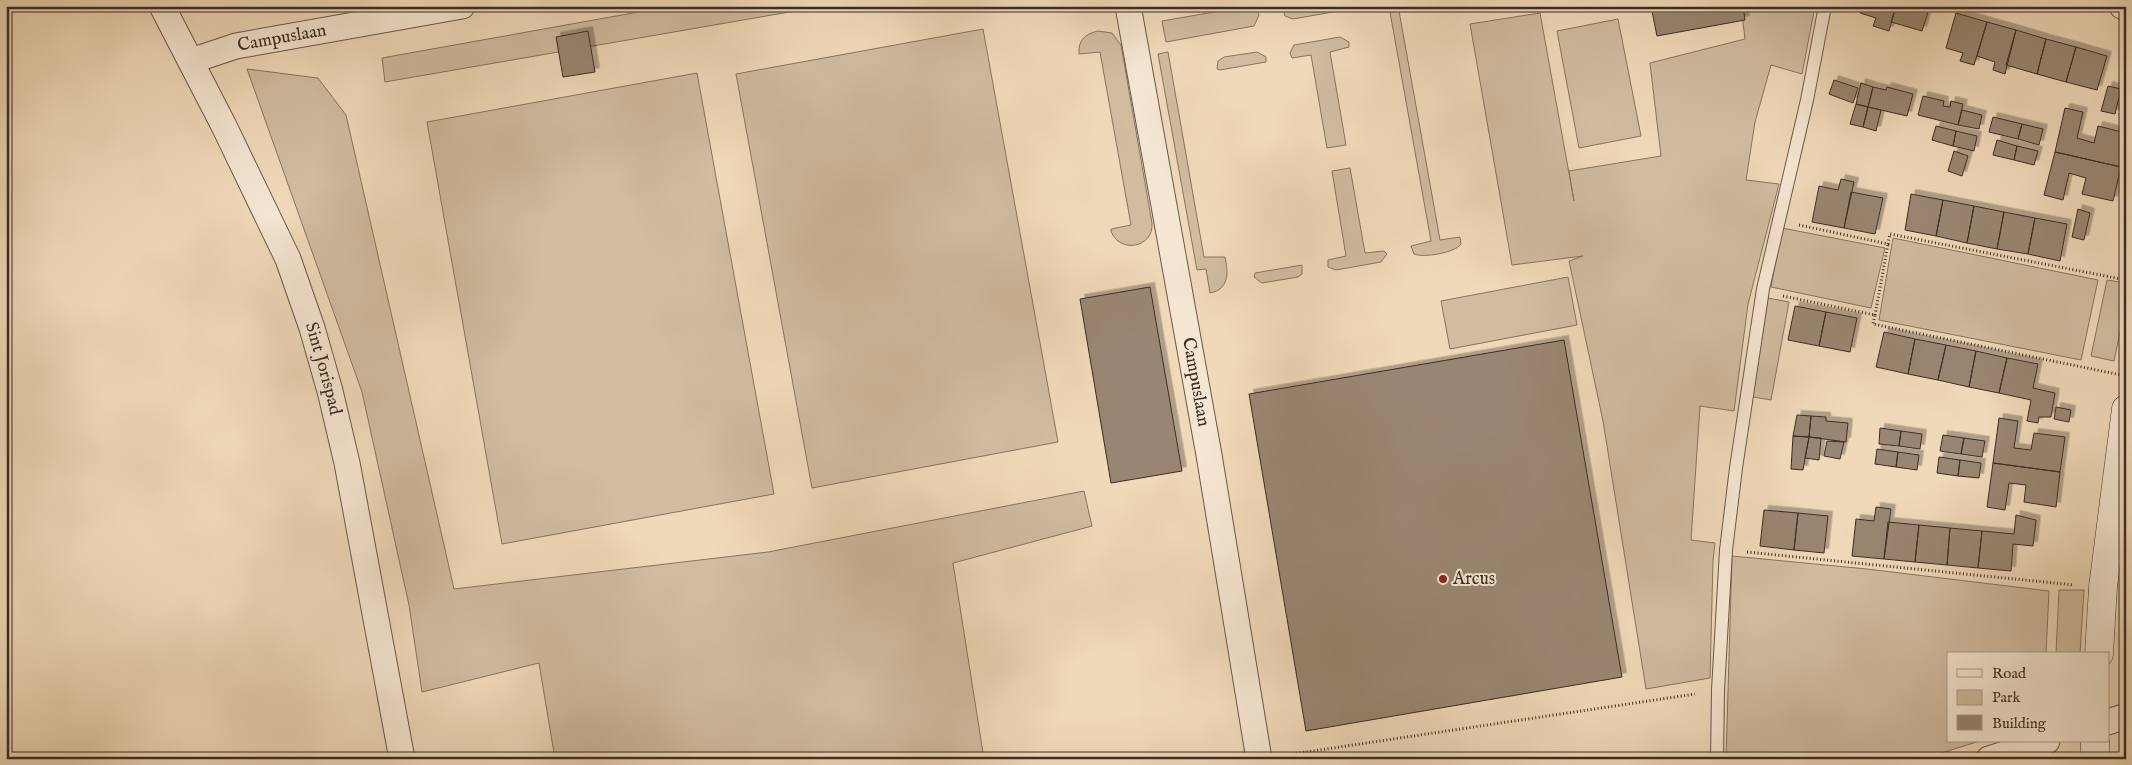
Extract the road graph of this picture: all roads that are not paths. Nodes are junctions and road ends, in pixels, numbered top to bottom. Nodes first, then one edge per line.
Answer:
1 (162, 6) edge
2 (462, 6) edge
3 (1128, 6) edge
4 (1825, 6) edge
5 (2122, 6) edge
6 (2126, 8) edge
7 (191, 62) junction
8 (2126, 409) edge
9 (2099, 652) edge
10 (2126, 716) edge
11 (2110, 721) edge
12 (2044, 742) edge
13 (2095, 742) edge
14 (402, 759) edge
15 (1260, 759) edge
16 (1718, 759) edge
17 (1989, 759) edge
18 (2095, 759) edge

1 - 7 street, Sint Jorispad
2 - 7 street, Campuslaan
3 - 15 street, Campuslaan
4 - 16 lane
5 - 6 street
7 - 14 street, Sint Jorispad
8 - 9 street
10 - 11 street
12 - 17 street
13 - 18 street

